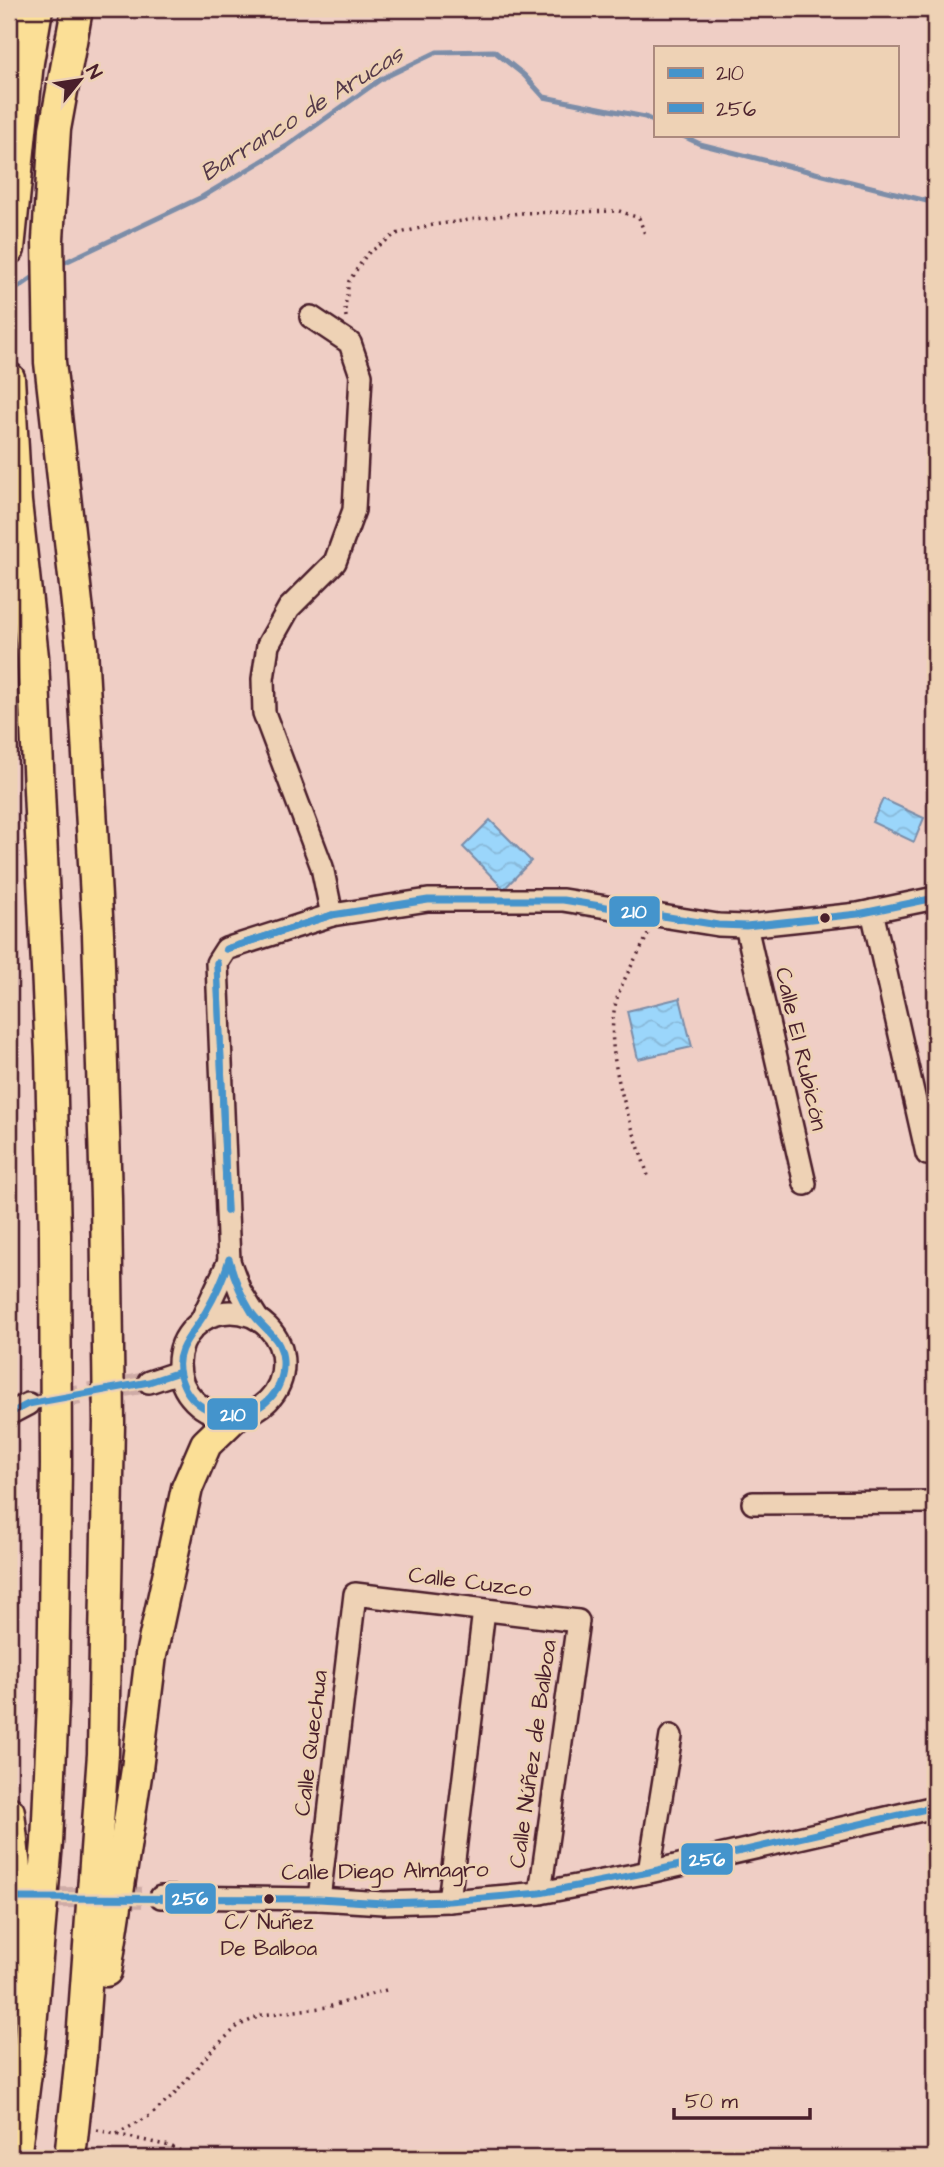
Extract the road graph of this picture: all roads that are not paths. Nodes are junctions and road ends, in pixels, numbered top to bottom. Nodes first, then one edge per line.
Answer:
1 (15, 9) edge
2 (37, 9) edge
3 (77, 9) edge
4 (19, 60) edge
5 (9, 249) edge
6 (311, 317) dead end
7 (9, 378) edge
8 (14, 491) edge
9 (935, 898) edge
10 (872, 911) junction
11 (332, 915) junction
12 (746, 926) junction
13 (927, 1154) dead end
14 (805, 1184) dead end
15 (229, 1261) junction
16 (257, 1318) junction
17 (201, 1321) junction
18 (179, 1372) junction
19 (149, 1382) tunnel mouth
20 (9, 1399) edge
21 (9, 1414) edge
22 (235, 1416) junction
23 (935, 1502) edge
24 (753, 1503) dead end
25 (355, 1594) joint
26 (484, 1610) junction
27 (578, 1622) joint
28 (671, 1736) dead end
29 (935, 1807) edge
30 (9, 1812) edge
31 (649, 1872) junction
32 (540, 1893) junction
33 (161, 1897) tunnel mouth
34 (319, 1899) junction
35 (449, 1901) junction
36 (21, 2055) junction
37 (87, 2057) junction
38 (14, 2158) edge
39 (70, 2158) edge

1 - 4 highway
2 - 4 highway
3 - 37 highway
4 - 5 highway
6 - 11 street
7 - 8 highway
8 - 36 highway
9 - 10 street
10 - 12 street
10 - 13 street
11 - 12 street
11 - 15 street
12 - 14 street, Calle El Rubicón
15 - 16 street
15 - 17 street
16 - 17 street
16 - 22 street
17 - 18 street
18 - 19 street
18 - 22 street
20 - 21 street
22 - 37 highway
23 - 24 street
25 - 26 street, Calle Cuzco
25 - 34 street, Calle Quechua
26 - 27 street, Calle Cuzco
26 - 35 street
27 - 32 street, Calle Núñez de Balboa
28 - 31 street
29 - 31 street, Calle Diego Almagro
30 - 36 highway
31 - 32 street, Calle Diego Almagro
32 - 35 street, Calle Diego Almagro
33 - 34 street, Calle Diego Almagro
34 - 35 street, Calle Diego Almagro
36 - 38 highway, bridge
37 - 39 highway, bridge

